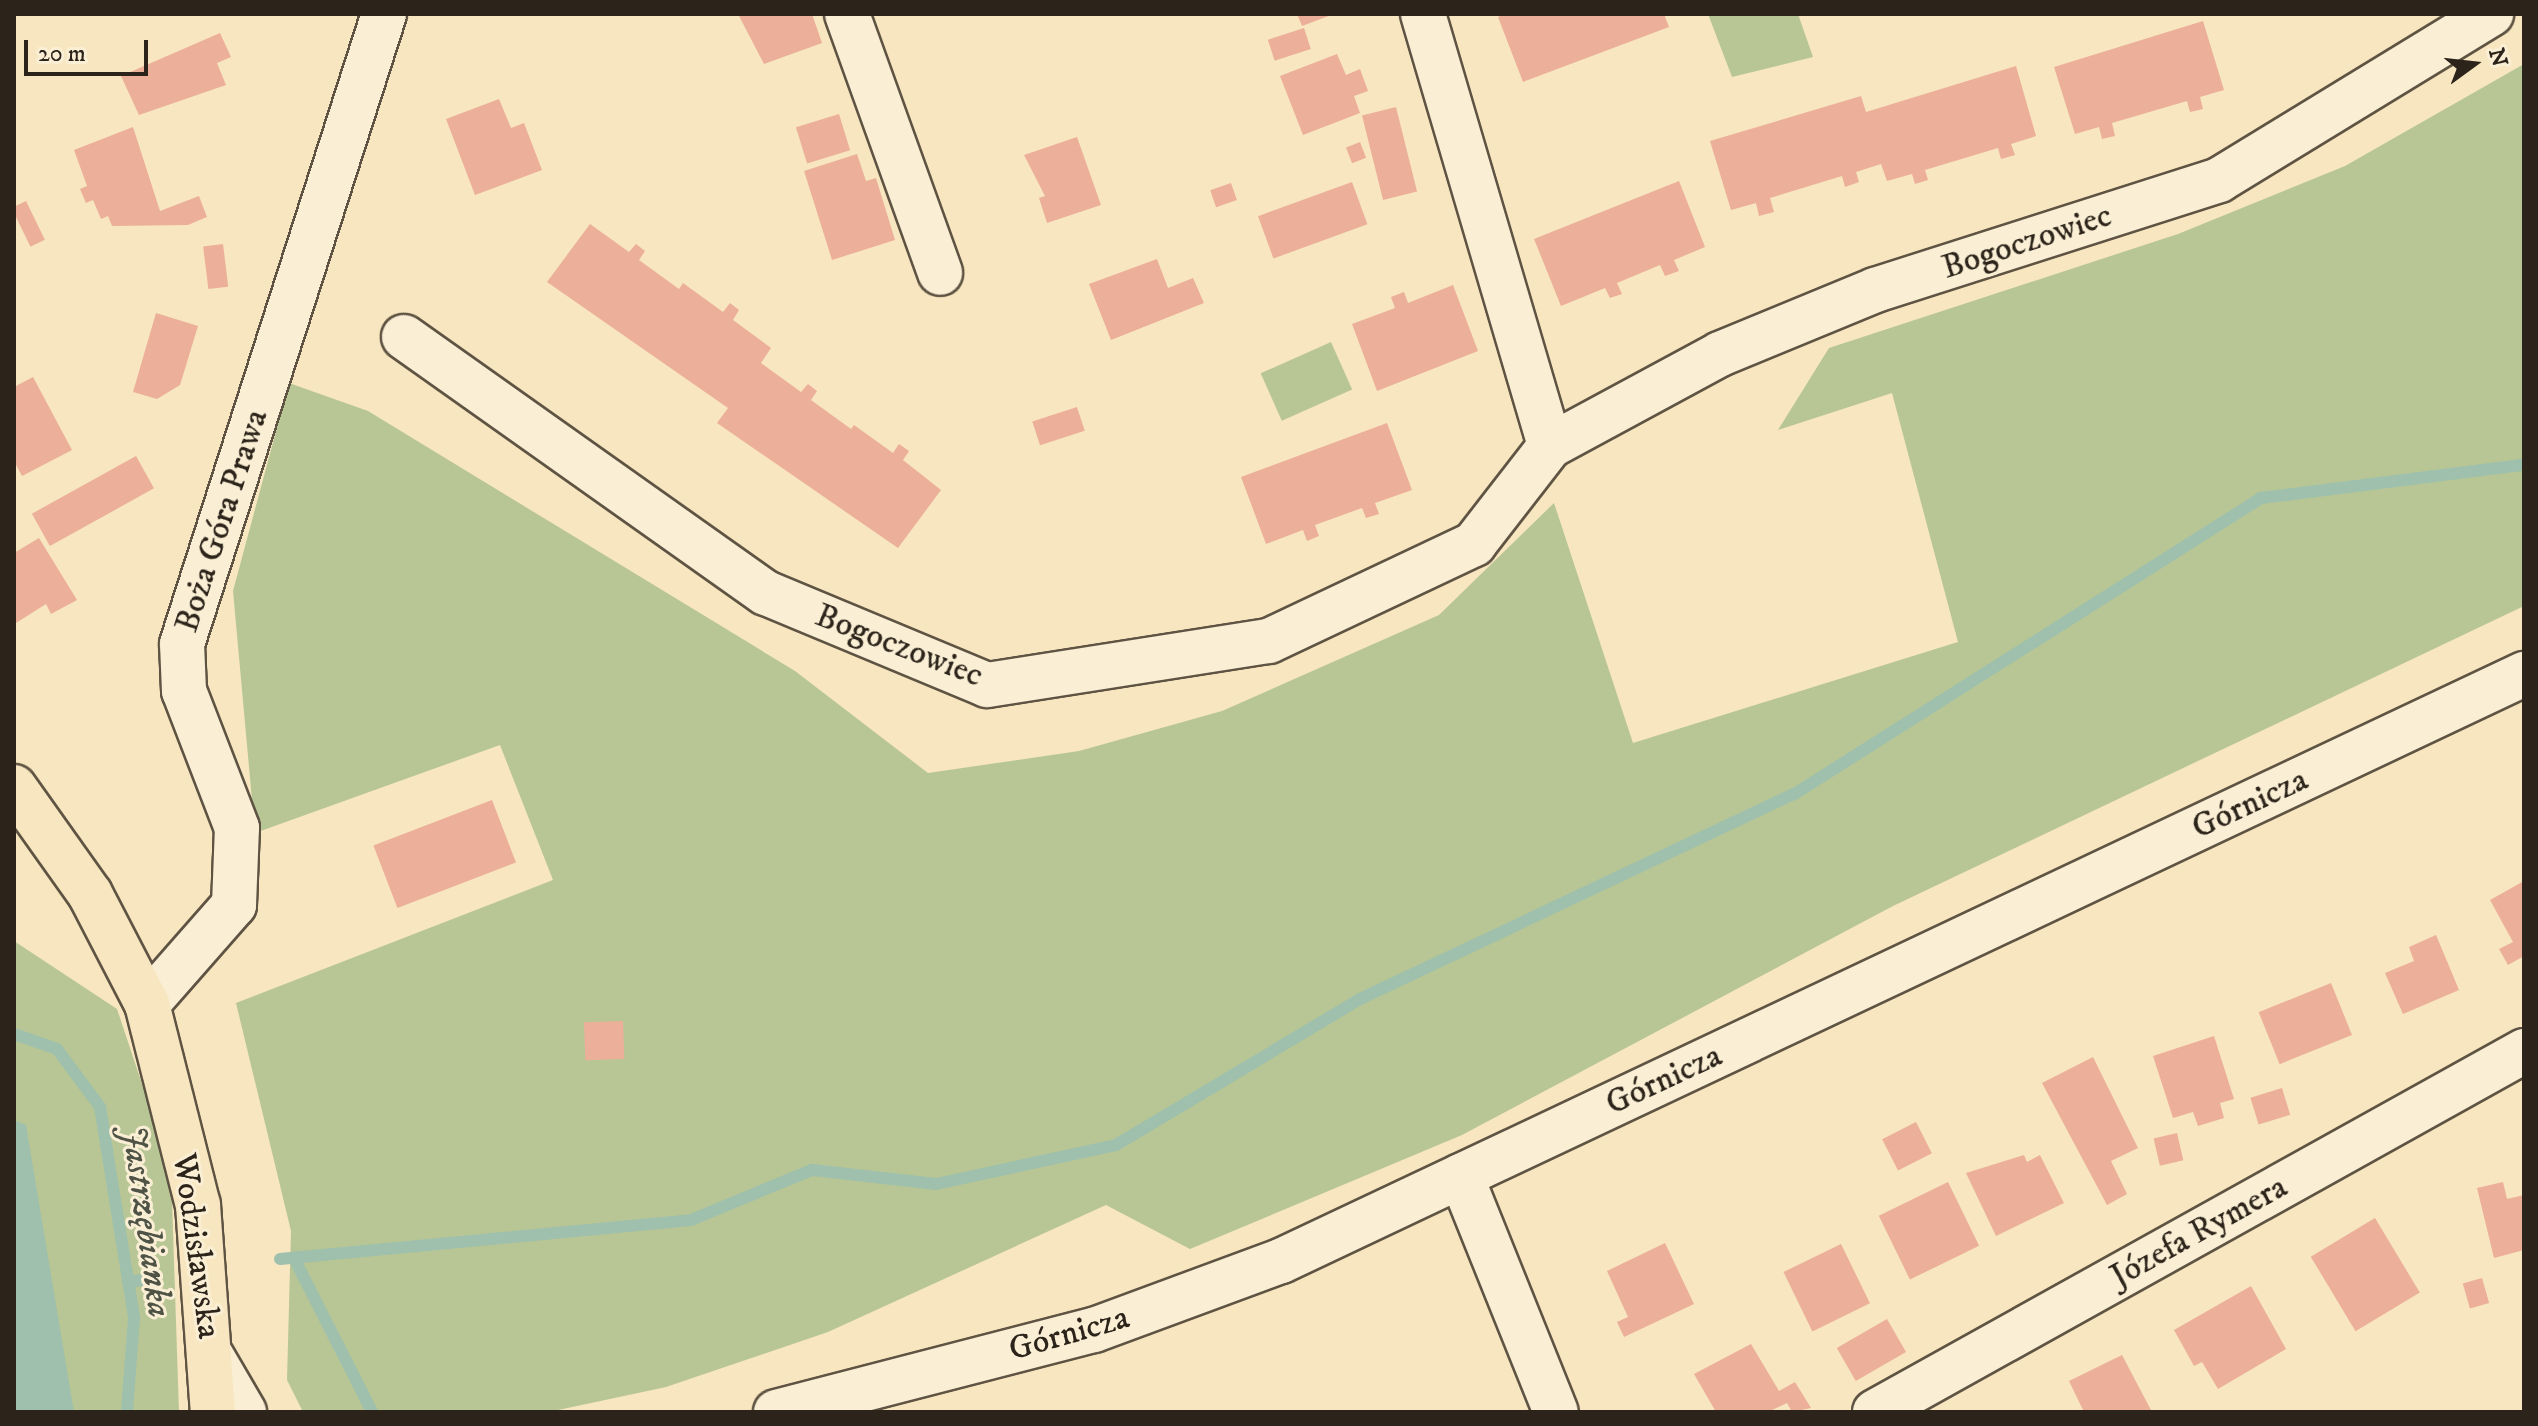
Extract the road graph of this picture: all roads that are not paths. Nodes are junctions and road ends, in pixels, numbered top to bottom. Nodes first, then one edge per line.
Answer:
1 (847, 14) edge
2 (1423, 14) edge
3 (2491, 14) edge
4 (391, 17) edge
5 (940, 273) dead end
6 (404, 337) dead end
7 (1550, 446) junction
8 (2524, 674) edge
9 (14, 787) edge
10 (147, 1004) junction
11 (2524, 1051) edge
12 (1461, 1176) junction
13 (212, 1357) junction
14 (213, 1412) edge
15 (244, 1412) edge
16 (776, 1412) edge
17 (1556, 1412) edge
18 (1875, 1412) edge

1 - 5 street
2 - 7 street
3 - 7 street, Bogoczowiec
4 - 10 street, Boża Góra Prawa
6 - 7 street, Bogoczowiec
8 - 12 street, Górnicza
9 - 10 main road, Wodzisławska
10 - 13 main road, Wodzisławska
11 - 18 street, Józefa Rymera
12 - 16 street, Górnicza
12 - 17 street
13 - 14 main road, Wodzisławska
13 - 15 street

